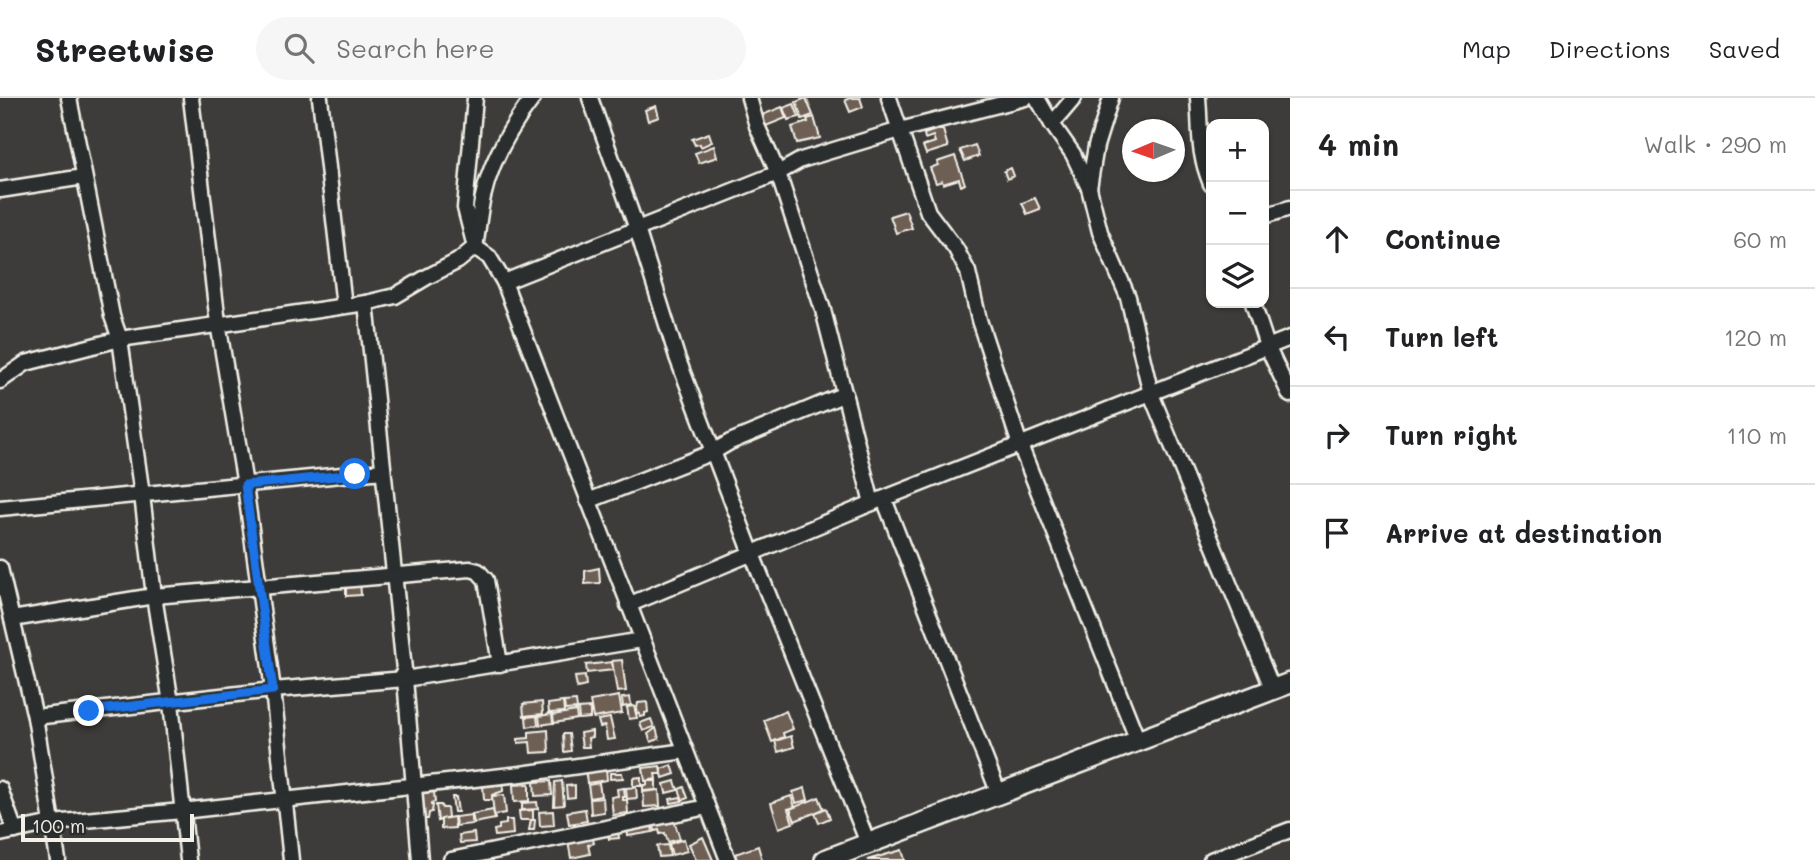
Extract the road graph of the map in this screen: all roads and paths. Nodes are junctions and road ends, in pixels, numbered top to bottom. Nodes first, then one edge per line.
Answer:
1 (69, 98) edge
2 (191, 98) edge
3 (320, 98) edge
4 (475, 98) edge
5 (533, 98) edge
6 (590, 98) edge
7 (749, 98) edge
8 (889, 98) edge
9 (1025, 98) edge
10 (1037, 98) edge
11 (1074, 98) edge
12 (1111, 98) edge
13 (1198, 98) edge
14 (1052, 124) junction
15 (900, 130) junction
16 (778, 173) junction
17 (84, 177) junction
18 (1210, 182) edge
19 (1089, 188) junction
20 (0, 190) edge
21 (1290, 208) edge
22 (1269, 214) edge
23 (637, 229) junction
24 (475, 247) junction
25 (504, 282) junction
26 (366, 303) junction
27 (344, 306) junction
28 (1256, 308) edge
29 (218, 323) junction
30 (1290, 338) edge
31 (120, 340) junction
32 (1267, 346) junction
33 (0, 381) edge
34 (845, 394) junction
35 (1152, 394) junction
36 (1290, 396) edge
37 (1020, 445) junction
38 (713, 452) junction
39 (383, 471) junction
40 (245, 485) junction
41 (142, 495) junction
42 (588, 501) junction
43 (878, 501) junction
44 (0, 508) edge
45 (752, 554) junction
46 (0, 568) edge
47 (394, 574) junction
48 (259, 587) junction
49 (154, 596) junction
50 (628, 605) junction
51 (7, 613) edge
52 (642, 640) junction
53 (500, 664) junction
54 (405, 679) junction
55 (1281, 687) edge
56 (273, 690) junction
57 (171, 703) junction
58 (35, 717) junction
59 (1138, 741) junction
60 (685, 751) junction
61 (414, 785) junction
62 (0, 789) edge
63 (999, 794) junction
64 (283, 799) junction
65 (707, 807) junction
66 (181, 811) junction
67 (52, 823) junction
68 (1290, 830) edge
69 (15, 831) junction
70 (0, 834) edge
71 (868, 843) junction
72 (58, 860) edge
73 (188, 860) edge
74 (290, 860) edge
75 (420, 860) edge
76 (451, 860) edge
77 (728, 860) edge
78 (825, 860) edge
79 (1210, 860) edge

1 - 17 street
2 - 29 street
3 - 27 street
4 - 24 street
5 - 24 street
6 - 23 street
7 - 16 street
8 - 15 street
9 - 15 street
10 - 14 street
11 - 14 street
12 - 19 street
13 - 18 street
14 - 19 street
15 - 16 street
15 - 37 street
16 - 23 street
16 - 34 street
17 - 20 street
17 - 31 street
19 - 35 street
21 - 22 street
23 - 25 street
23 - 38 street
24 - 25 street
24 - 26 street
25 - 42 street
26 - 27 street
26 - 39 street
27 - 29 street
28 - 32 street
29 - 31 street
29 - 40 street
30 - 32 street
31 - 33 street
31 - 41 street
32 - 35 street
32 - 36 street
34 - 38 street
34 - 43 street
35 - 37 street
35 - 55 street
37 - 43 street
37 - 59 street
38 - 42 street
38 - 45 street
39 - 40 street
39 - 47 street
40 - 41 street
40 - 48 street
41 - 44 street
41 - 49 street
42 - 50 street
43 - 45 street
43 - 63 street
45 - 50 street
45 - 71 street
46 - 51 street
47 - 48 street
47 - 53 street
47 - 54 street
48 - 49 street
48 - 56 street
49 - 51 street
49 - 57 street
50 - 52 street
51 - 58 street
52 - 53 street
52 - 60 street
53 - 54 street
54 - 56 street
54 - 61 street
55 - 59 street
56 - 57 street
56 - 64 street
57 - 58 street
57 - 66 street
58 - 67 street
59 - 63 street
60 - 61 street
60 - 65 street
61 - 64 street
61 - 75 street
62 - 69 street
63 - 71 street
64 - 66 street
64 - 74 street
65 - 76 street
65 - 77 street
66 - 67 street
66 - 73 street
67 - 69 street
67 - 72 street
68 - 79 street
69 - 70 street
71 - 78 street

